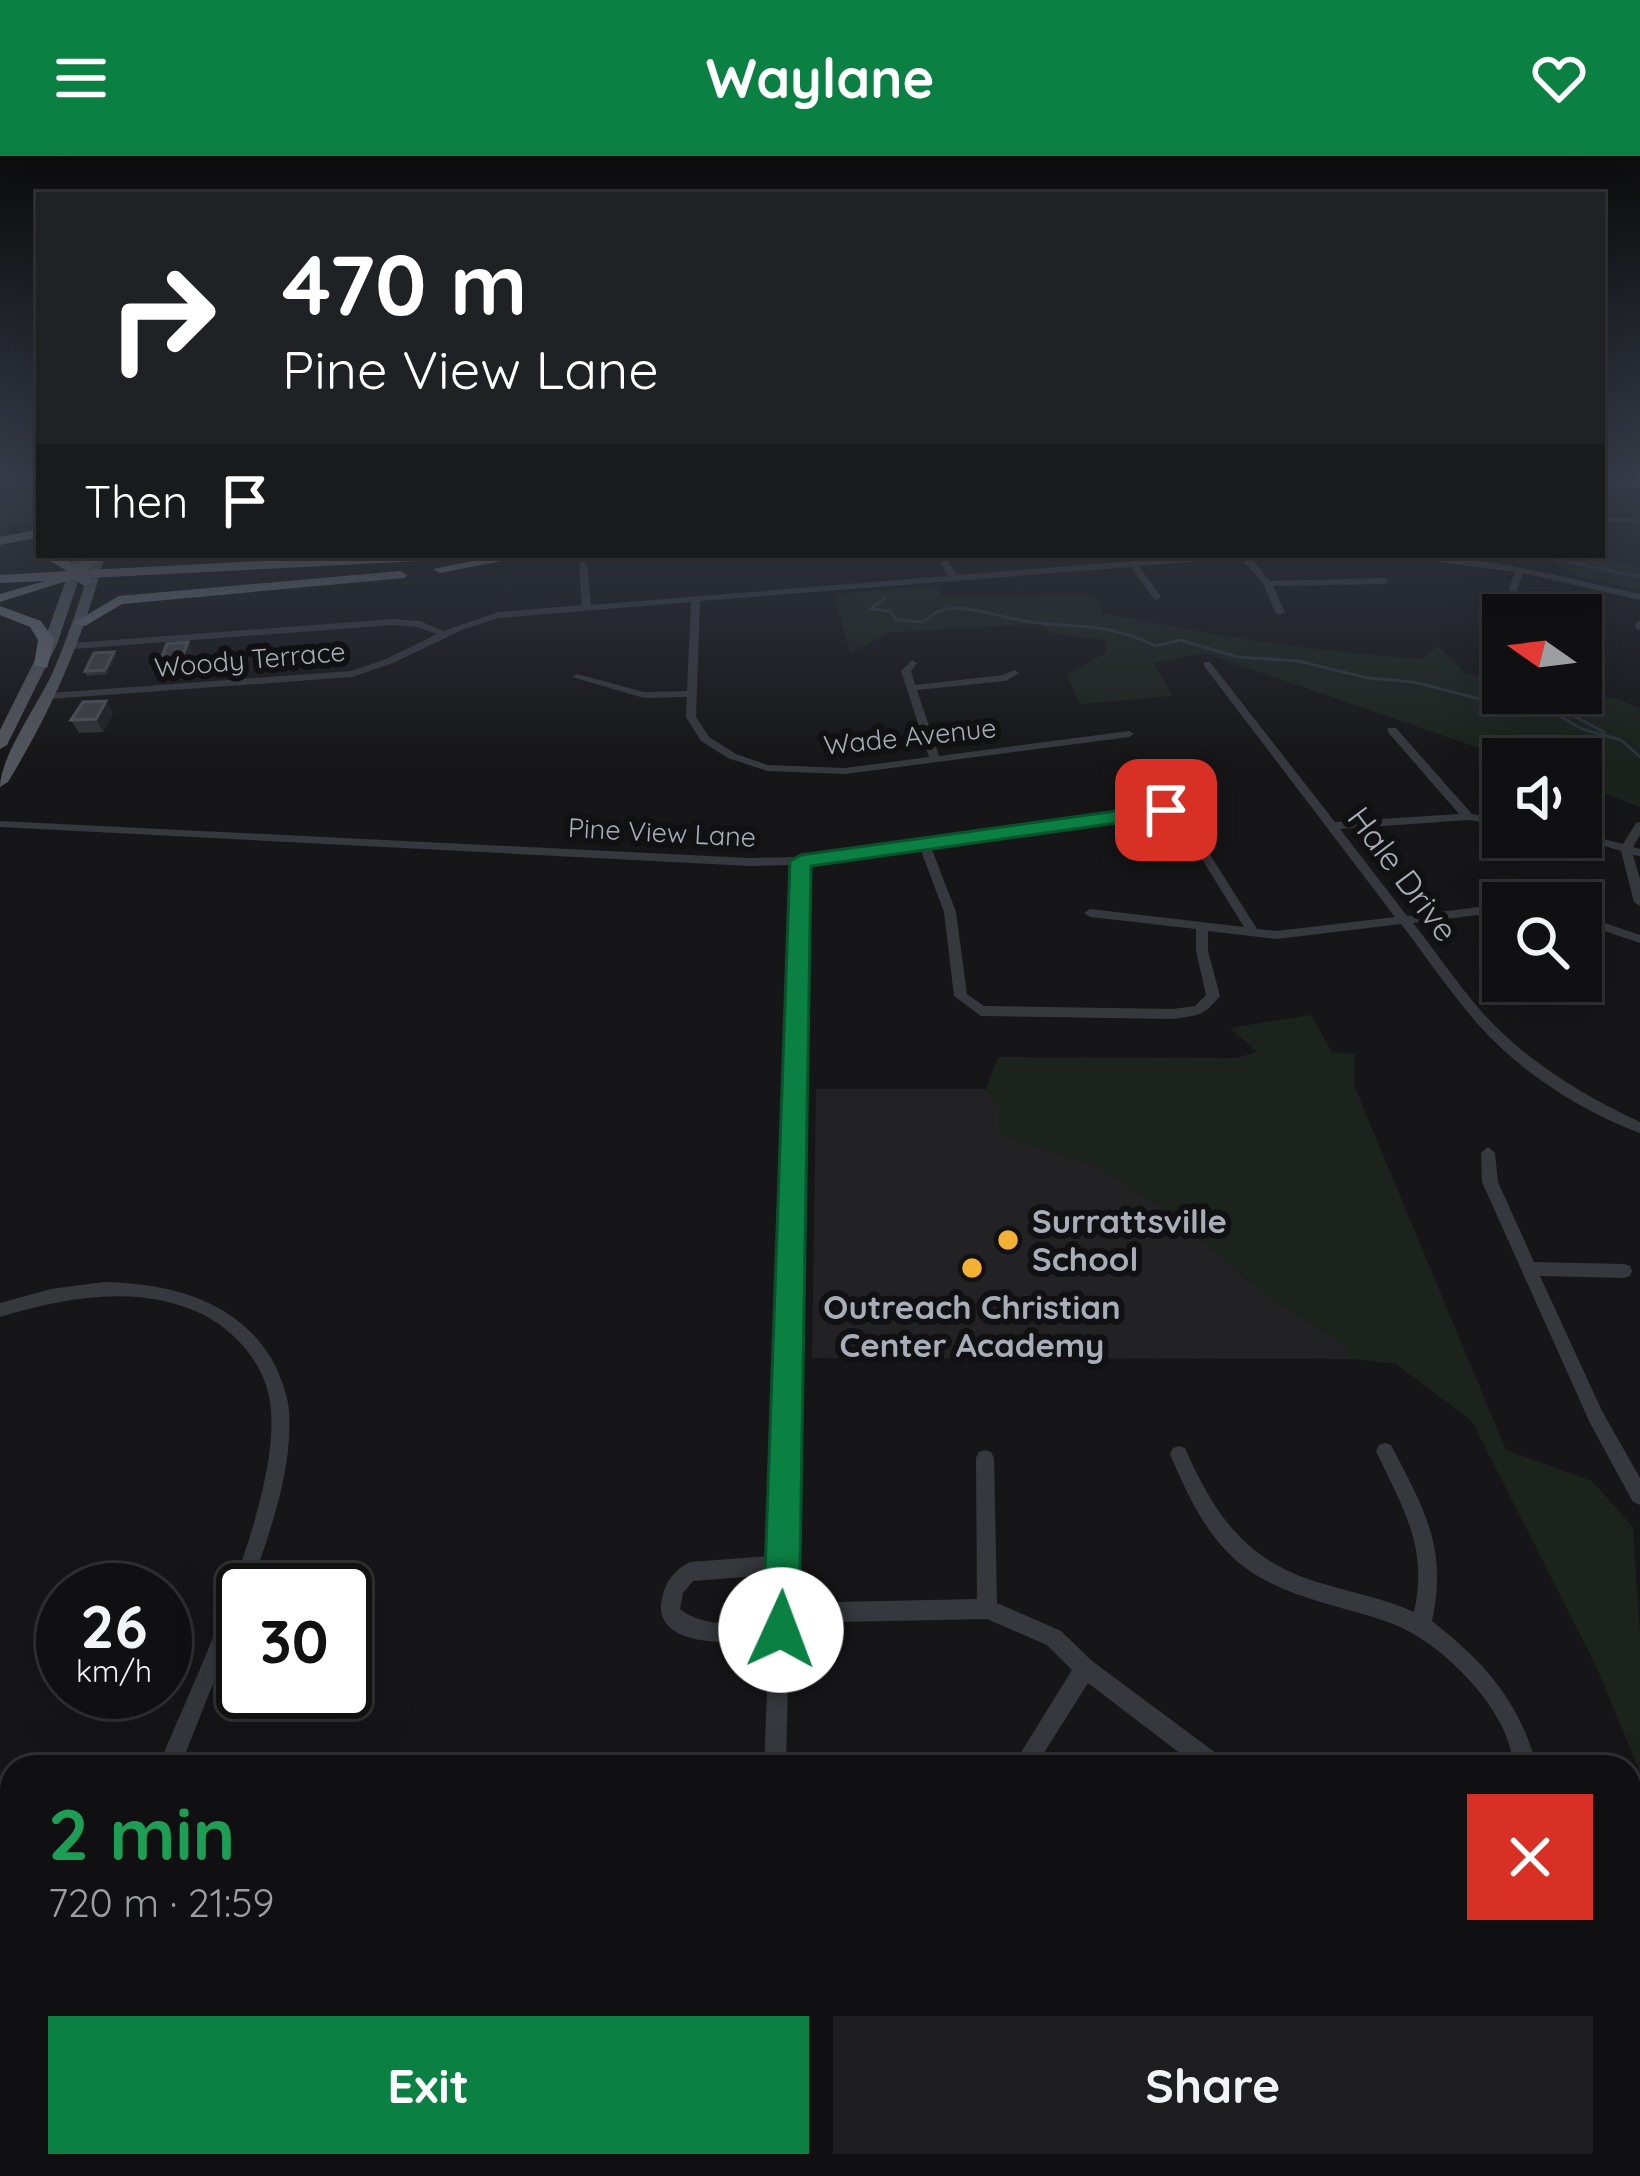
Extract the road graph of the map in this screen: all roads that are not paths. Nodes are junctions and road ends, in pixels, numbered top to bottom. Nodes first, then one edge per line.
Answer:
1 (70, 575) edge
2 (83, 575) edge
3 (85, 575) edge
4 (95, 575) edge
5 (391, 575) edge
6 (584, 575) edge
7 (953, 575) edge
8 (990, 575) edge
9 (1141, 575) edge
10 (1260, 575) edge
11 (1543, 575) edge
12 (955, 578) junction
13 (1385, 581) dead end
14 (1268, 584) junction
15 (193, 593) junction
16 (1157, 597) dead end
17 (1640, 597) edge
18 (0, 598) edge
19 (696, 598) junction
20 (586, 606) junction
21 (0, 610) edge
22 (1280, 612) dead end
23 (80, 623) junction
24 (444, 634) junction
25 (73, 646) junction
26 (912, 663) dead end
27 (41, 664) junction
28 (1207, 664) dead end
29 (1014, 673) dead end
30 (577, 677) dead end
31 (912, 688) junction
32 (691, 694) junction
33 (50, 696) junction
34 (1392, 730) dead end
35 (1129, 734) dead end
36 (0, 746) edge
37 (935, 759) junction
38 (0, 782) edge
39 (1468, 817) junction
40 (1482, 819) edge
41 (0, 824) edge
42 (1334, 826) junction
43 (1640, 826) edge
44 (1602, 842) edge
45 (924, 843) junction
46 (1633, 851) edge
47 (801, 861) junction
48 (1640, 902) edge
49 (1482, 911) edge
50 (1090, 913) dead end
51 (1408, 921) junction
52 (1602, 926) edge
53 (1202, 928) junction
54 (1253, 932) junction
55 (1640, 939) edge
56 (1640, 1128) edge
57 (1488, 1153) dead end
58 (1530, 1268) junction
59 (1624, 1271) dead end
60 (0, 1310) edge
61 (1384, 1451) dead end
62 (1179, 1454) dead end
63 (985, 1459) dead end
64 (1640, 1496) edge
65 (783, 1565) junction
66 (987, 1609) junction
67 (782, 1622) junction
68 (1421, 1625) junction
69 (1085, 1668) junction
70 (174, 1755) edge
71 (776, 1755) edge
72 (1031, 1755) edge
73 (1200, 1755) edge
74 (1522, 1755) edge

1 - 18 highway
2 - 27 main road
3 - 23 main road
4 - 15 highway
5 - 15 highway
6 - 20 street
7 - 12 street
8 - 12 street, Woody Terrace
9 - 16 street
10 - 14 street
11 - 17 street
12 - 19 street, Woody Terrace
13 - 14 street
14 - 22 street
15 - 23 highway
19 - 20 street, Woody Terrace
19 - 32 street, Wade Avenue
20 - 24 street, Woody Terrace
21 - 27 highway
23 - 25 main road
24 - 25 street
24 - 33 street, Woody Terrace
25 - 33 main road
26 - 31 street
27 - 33 main road
27 - 36 main road
28 - 42 street, Hale Drive
29 - 31 street
30 - 32 street
31 - 37 street
32 - 37 street, Wade Avenue
33 - 36 main road
33 - 38 main road
34 - 39 street
35 - 37 street, Wade Avenue
39 - 40 street
39 - 42 street
41 - 47 street, Pine View Lane
42 - 51 street, Hale Drive
43 - 46 street
44 - 46 street
45 - 47 street, Pine View Lane
45 - 53 street
45 - 54 street, Pine View Lane
46 - 48 street
47 - 65 street
49 - 51 street
50 - 53 street
51 - 54 street
51 - 56 street, Hale Drive
52 - 55 street
53 - 54 street
57 - 58 street
58 - 59 street
58 - 64 street
60 - 70 street
61 - 68 street
62 - 68 street
63 - 66 street
65 - 67 street
65 - 67 street
66 - 67 street
66 - 69 street
67 - 71 street
68 - 74 street
69 - 72 street
69 - 73 street

